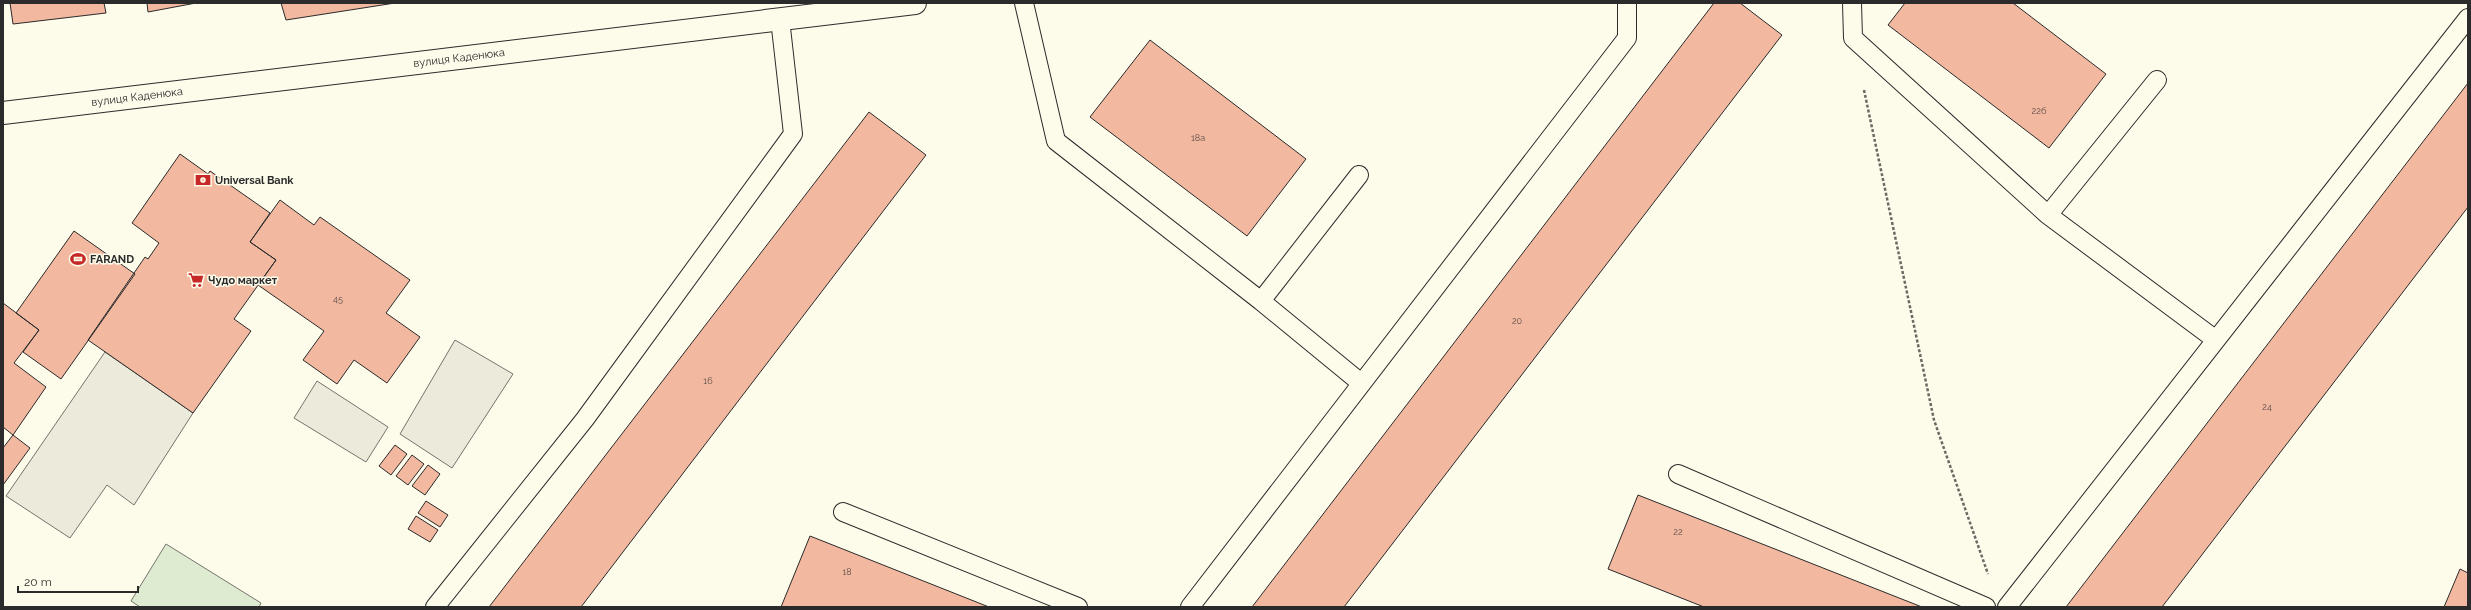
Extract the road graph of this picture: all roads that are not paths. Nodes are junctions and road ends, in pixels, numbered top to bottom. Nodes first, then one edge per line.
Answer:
1 (915, 3) edge
2 (1024, 3) edge
3 (1627, 3) edge
4 (1852, 3) edge
5 (2468, 18) edge
6 (780, 19) junction
7 (2156, 80) dead end
8 (3, 113) edge
9 (1359, 175) dead end
10 (2048, 215) junction
11 (1261, 301) junction
12 (2216, 340) junction
13 (1361, 384) junction
14 (1678, 474) dead end
15 (843, 512) dead end
16 (435, 607) edge
17 (1078, 607) edge
18 (1190, 607) edge
19 (1986, 607) edge
20 (2007, 607) edge

1 - 6 street, вулиця Каденюка
2 - 11 lane
3 - 13 lane
4 - 10 lane
5 - 12 lane
6 - 8 street, вулиця Каденюка
6 - 16 lane
7 - 10 lane
9 - 11 lane
10 - 12 lane
11 - 13 lane
12 - 20 lane
13 - 18 lane
14 - 19 lane
15 - 17 lane

